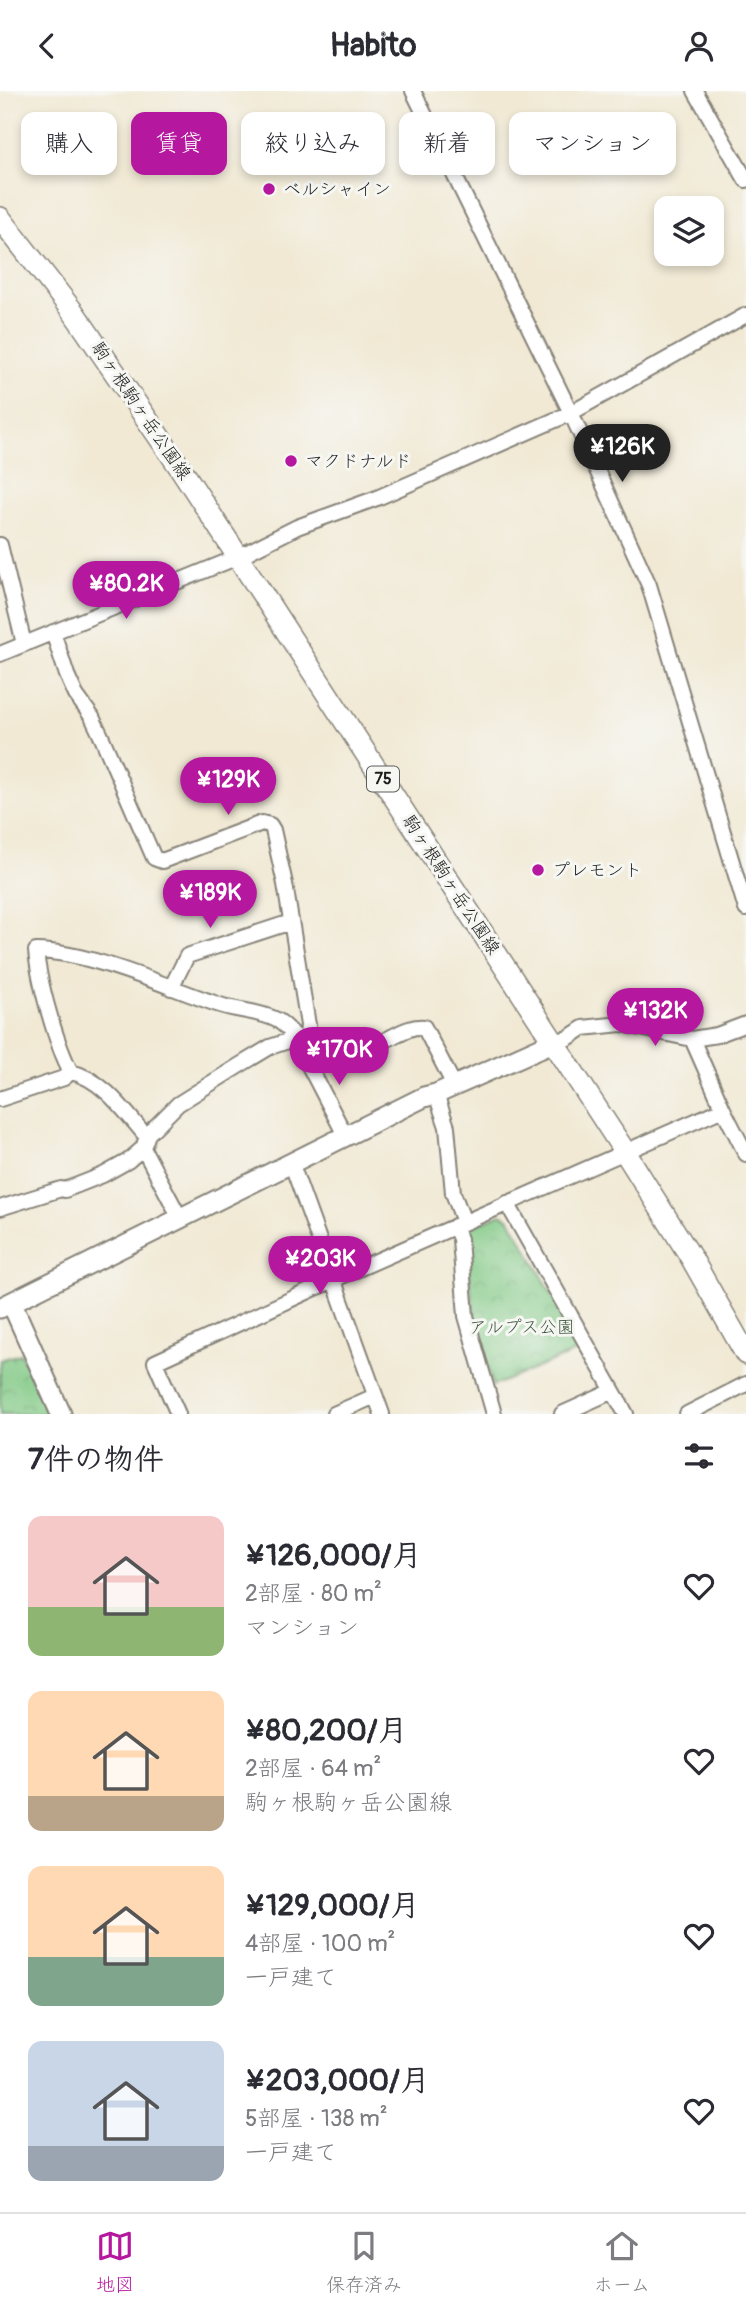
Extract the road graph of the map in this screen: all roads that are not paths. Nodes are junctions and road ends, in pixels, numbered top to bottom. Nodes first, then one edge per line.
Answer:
1 (413, 91) edge
2 (695, 91) edge
3 (746, 180) edge
4 (0, 218) edge
5 (746, 315) edge
6 (571, 413) junction
7 (0, 545) edge
8 (238, 557) junction
9 (53, 632) junction
10 (24, 644) junction
11 (0, 654) edge
12 (746, 909) edge
13 (292, 922) junction
14 (171, 988) junction
15 (746, 1024) edge
16 (692, 1039) junction
17 (553, 1042) junction
18 (305, 1044) junction
19 (71, 1072) junction
20 (454, 1085) junction
21 (436, 1094) junction
22 (0, 1099) edge
23 (723, 1109) junction
24 (346, 1137) junction
25 (145, 1142) junction
26 (625, 1152) junction
27 (746, 1154) edge
28 (292, 1165) junction
29 (507, 1203) junction
30 (0, 1208) edge
31 (181, 1220) junction
32 (460, 1224) junction
33 (333, 1280) junction
34 (6, 1306) edge
35 (746, 1354) edge
36 (746, 1384) edge
37 (613, 1391) junction
38 (375, 1396) junction
39 (61, 1414) edge
40 (178, 1414) edge
41 (334, 1414) edge
42 (382, 1414) edge
43 (494, 1414) edge
44 (562, 1414) edge
45 (626, 1414) edge
46 (687, 1414) edge

1 - 6 street
2 - 3 street
4 - 8 main road, 駒ヶ根駒ヶ岳公園線 / 75
5 - 6 street
6 - 8 street
6 - 12 street
7 - 10 street
8 - 9 street
8 - 17 main road, 駒ヶ根駒ヶ岳公園線 / 75
9 - 10 street
9 - 13 street
10 - 11 street
13 - 14 street
13 - 18 street
14 - 18 street
14 - 19 street
15 - 16 street
16 - 17 street
16 - 23 street
17 - 20 street
17 - 26 main road, 駒ヶ根駒ヶ岳公園線 / 75
18 - 20 street
18 - 24 street
18 - 25 street
19 - 22 street
19 - 25 street
20 - 21 street
21 - 24 street
21 - 32 street
23 - 26 street
23 - 27 street
24 - 28 street
25 - 30 street
25 - 31 street
26 - 29 street
26 - 35 main road, 駒ヶ根駒ヶ岳公園線 / 75
28 - 31 street
28 - 33 street
29 - 32 street
29 - 37 street
31 - 34 street
32 - 33 street
32 - 43 street
33 - 38 street
33 - 40 street
34 - 39 street
36 - 46 street
37 - 44 street
37 - 45 street
38 - 41 street
38 - 42 street

